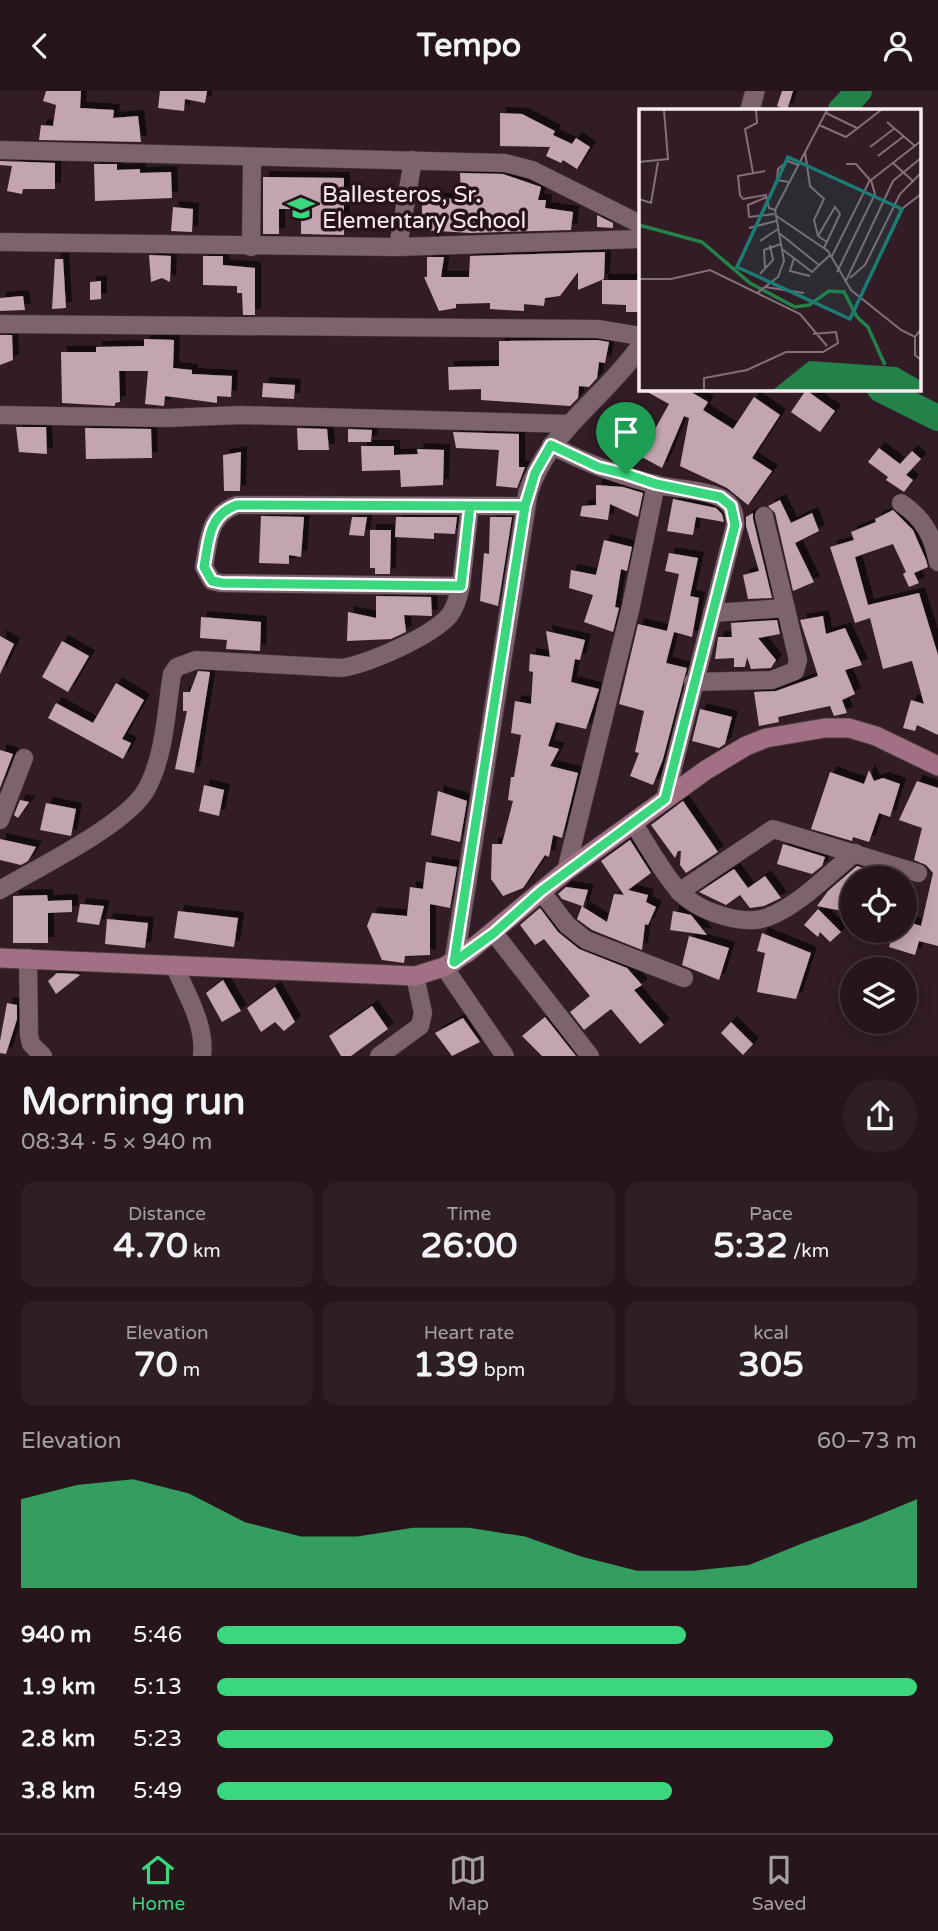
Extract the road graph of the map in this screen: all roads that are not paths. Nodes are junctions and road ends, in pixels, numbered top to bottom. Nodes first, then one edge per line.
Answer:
1 (755, 91) edge
2 (750, 109) edge
3 (0, 150) edge
4 (252, 157) junction
5 (413, 160) junction
6 (639, 224) edge
7 (639, 239) edge
8 (0, 242) edge
9 (251, 247) junction
10 (398, 247) junction
11 (0, 324) edge
12 (639, 337) edge
13 (639, 348) edge
14 (0, 415) edge
15 (571, 423) junction
16 (551, 445) junction
17 (656, 484) junction
18 (901, 503) dead end
19 (470, 506) junction
20 (525, 506) junction
21 (764, 516) dead end
22 (938, 562) edge
23 (461, 586) junction
24 (786, 608) junction
25 (712, 613) junction
26 (693, 682) junction
27 (24, 758) dead end
28 (938, 766) edge
29 (665, 799) junction
30 (0, 820) edge
31 (633, 823) junction
32 (855, 853) junction
33 (566, 871) junction
34 (918, 873) dead end
35 (0, 890) edge
36 (541, 891) junction
37 (680, 892) junction
38 (494, 933) junction
39 (0, 958) edge
40 (28, 958) junction
41 (449, 964) junction
42 (174, 965) junction
43 (415, 977) junction
44 (684, 978) dead end
45 (43, 1056) edge
46 (202, 1056) edge
47 (379, 1056) edge
48 (505, 1056) edge
49 (590, 1056) edge

1 - 2 street
3 - 4 street
4 - 5 street
4 - 9 street
5 - 6 street
5 - 10 street
7 - 10 street
8 - 9 street
9 - 10 street
11 - 12 street
13 - 15 street
14 - 15 street
15 - 16 street
16 - 17 street
16 - 20 street
17 - 25 street
17 - 33 street
18 - 22 street
19 - 20 street
19 - 23 street
19 - 23 street
20 - 41 street
21 - 24 street
23 - 35 street
24 - 25 street
24 - 26 street
25 - 26 street
26 - 29 street
27 - 30 street
28 - 29 main road
29 - 31 main road
31 - 33 main road
31 - 37 street
32 - 34 street
32 - 37 street
32 - 37 street
33 - 36 main road
36 - 38 main road
36 - 44 street
38 - 41 main road
38 - 49 street
39 - 40 main road
40 - 42 main road
40 - 45 street
41 - 43 main road
41 - 48 street
42 - 43 main road
42 - 46 street
43 - 47 street

